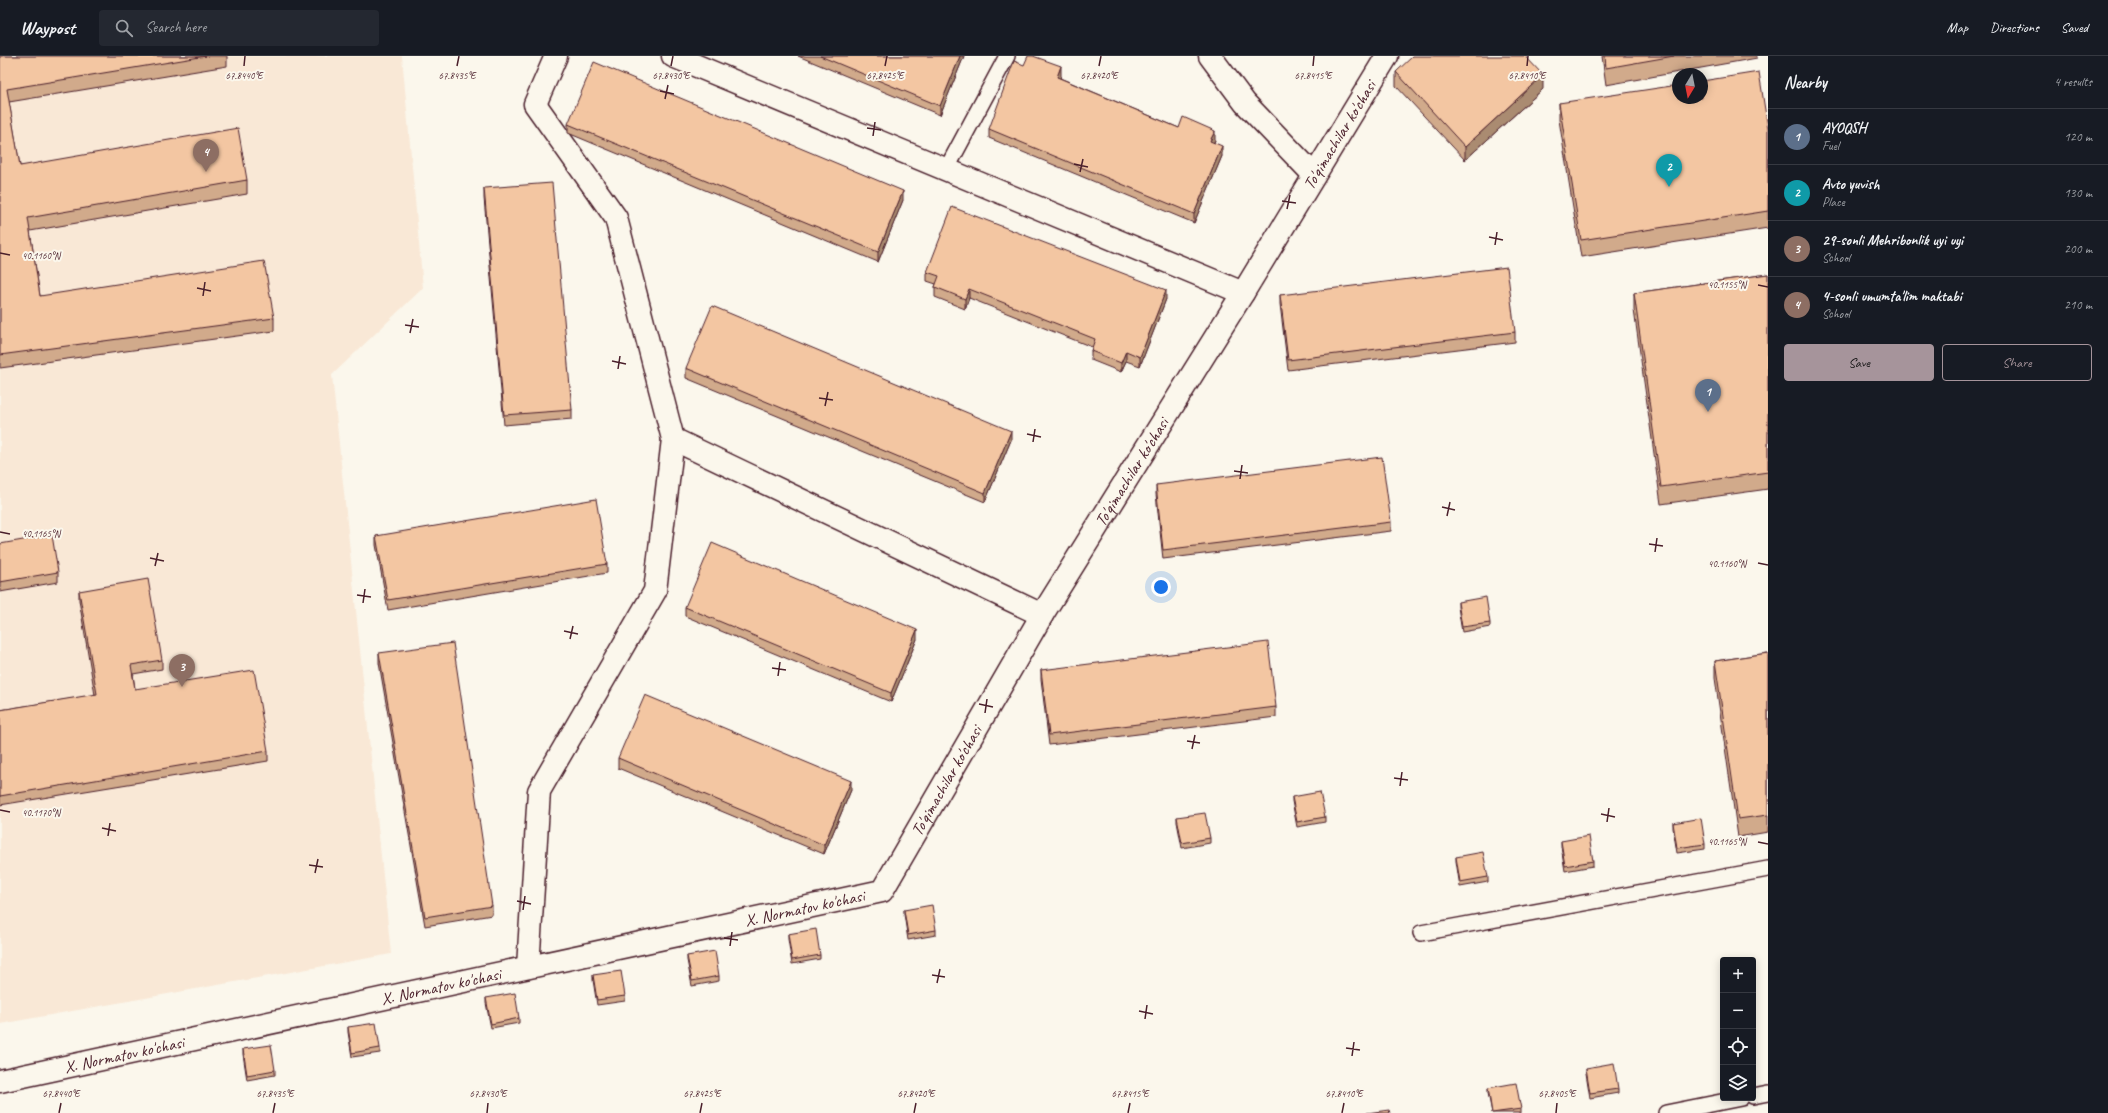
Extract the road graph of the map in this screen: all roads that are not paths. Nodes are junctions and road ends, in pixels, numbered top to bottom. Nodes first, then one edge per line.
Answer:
1 (556, 56) edge
2 (1007, 56) edge
3 (1210, 56) edge
4 (1386, 56) edge
5 (682, 58) edge
6 (946, 170) junction
7 (1314, 175) junction
8 (1243, 292) junction
9 (673, 439) junction
10 (1042, 615) junction
11 (1768, 870) edge
12 (882, 891) joint
13 (1421, 933) dead end
14 (528, 967) junction
15 (0, 1081) edge
16 (1768, 1093) edge
17 (1756, 1095) edge
18 (1726, 1101) edge
19 (1666, 1113) edge

1 - 9 street
2 - 6 lane
3 - 7 street
4 - 7 street, To'qimachilar ko'chasi
5 - 6 street
6 - 8 street
7 - 8 street, To'qimachilar ko'chasi
8 - 10 street, To'qimachilar ko'chasi
9 - 10 street
9 - 14 street
10 - 12 street, To'qimachilar ko'chasi
11 - 13 lane
12 - 14 street, X. Normatov ko'chasi
14 - 15 street, X. Normatov ko'chasi
16 - 17 lane
18 - 19 lane

